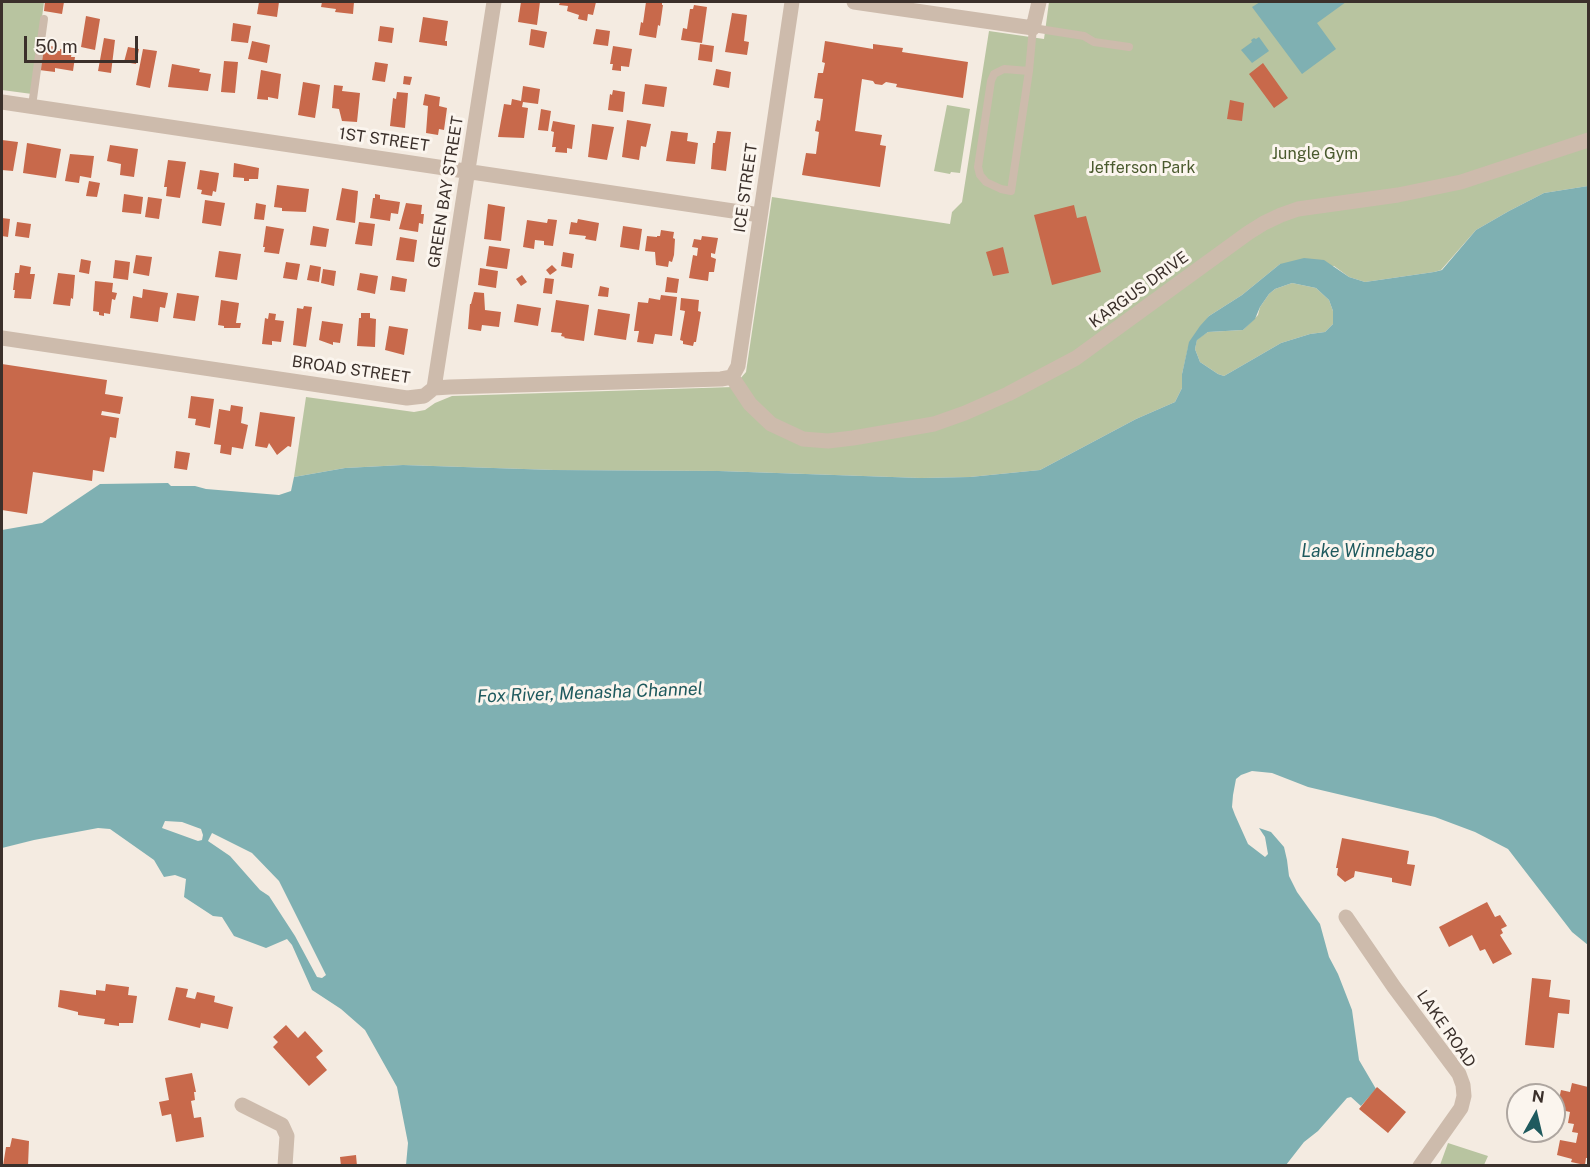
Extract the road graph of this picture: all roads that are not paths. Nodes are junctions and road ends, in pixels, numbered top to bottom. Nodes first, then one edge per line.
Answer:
1 (494, 2) edge
2 (792, 2) edge
3 (854, 2) edge
4 (1039, 2) edge
5 (44, 19) dead end
6 (1033, 28) junction
7 (1129, 47) dead end
8 (1029, 71) junction
9 (2, 102) edge
10 (32, 106) junction
11 (1588, 140) edge
12 (468, 171) junction
13 (760, 215) junction
14 (2, 338) edge
15 (732, 377) junction
16 (434, 388) junction
17 (1346, 917) dead end
18 (242, 1105) dead end
19 (285, 1166) edge
20 (1420, 1166) edge

1 - 12 street, GREEN BAY STREET
2 - 13 street, ICE STREET
3 - 6 street
4 - 6 street
5 - 10 lane
6 - 7 lane
6 - 8 lane
8 - 8 lane
9 - 10 street, 1ST STREET
10 - 12 street, 1ST STREET
11 - 15 street, KARGUS DRIVE
12 - 13 street, 1ST STREET
12 - 16 street, GREEN BAY STREET
13 - 15 street, ICE STREET
14 - 16 street, BROAD STREET
15 - 16 street, BROAD STREET
17 - 20 street, LAKE ROAD
18 - 19 street

